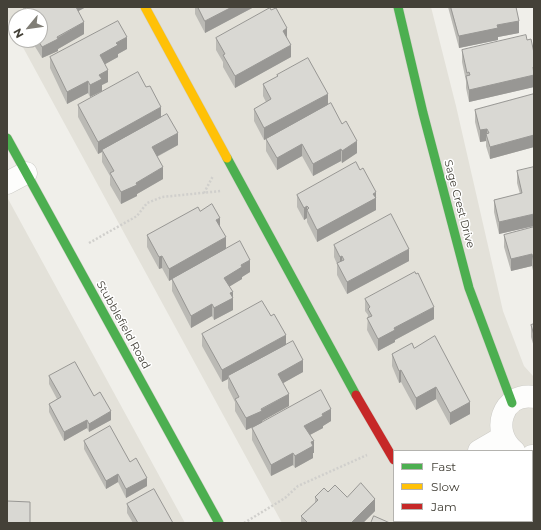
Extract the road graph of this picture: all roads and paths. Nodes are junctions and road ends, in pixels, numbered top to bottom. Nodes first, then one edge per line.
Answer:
1 (145, 7) edge
2 (398, 7) edge
3 (7, 138) edge
4 (26, 173) junction
5 (7, 183) edge
6 (243, 187) junction
7 (71, 254) junction
8 (534, 397) edge
9 (512, 403) junction
10 (509, 444) edge
11 (385, 446) junction
12 (483, 450) edge
13 (393, 458) edge
14 (218, 523) edge
15 (244, 523) edge

1 - 6 street
2 - 9 street, Sage Crest Drive
3 - 4 street, Stubblefield Road
4 - 5 street
4 - 7 street, Stubblefield Road
6 - 7 path
6 - 11 street
7 - 14 street, Stubblefield Road
8 - 9 street
9 - 10 street
10 - 12 street
11 - 13 street
11 - 15 path

